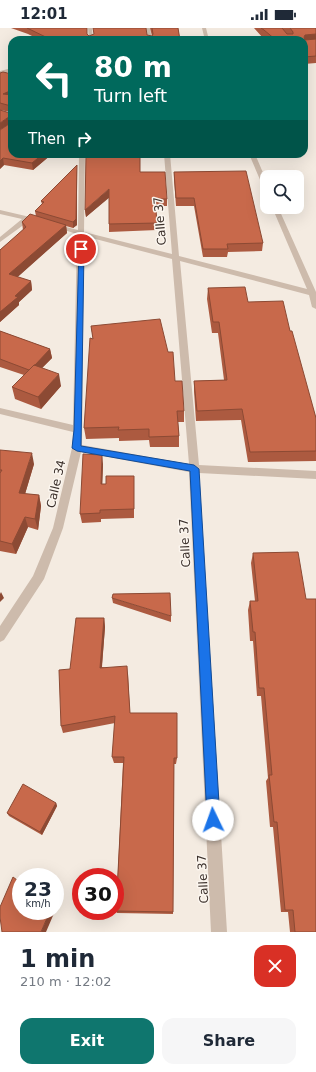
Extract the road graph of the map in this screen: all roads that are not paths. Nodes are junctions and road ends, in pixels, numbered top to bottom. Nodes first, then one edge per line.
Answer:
1 (82, 158) edge
2 (167, 158) edge
3 (254, 158) edge
4 (260, 173) edge
5 (0, 212) edge
6 (278, 214) edge
7 (28, 218) junction
8 (81, 234) junction
9 (0, 240) edge
10 (176, 258) junction
11 (315, 294) edge
12 (316, 308) edge
13 (0, 411) edge
14 (78, 430) junction
15 (77, 448) junction
16 (194, 469) junction
17 (316, 475) edge
18 (0, 636) edge
19 (219, 932) edge

1 - 8 street, Calle 34
2 - 10 street, Calle 37
3 - 4 street
5 - 7 street
6 - 11 street
7 - 8 street
7 - 9 street
8 - 10 street
8 - 14 street, Calle 34
10 - 11 street
10 - 16 street, Calle 37
11 - 12 street
13 - 14 street
14 - 15 street, Calle 34
15 - 16 street
15 - 18 street, Calle 34
16 - 17 street
16 - 19 street, Calle 37

